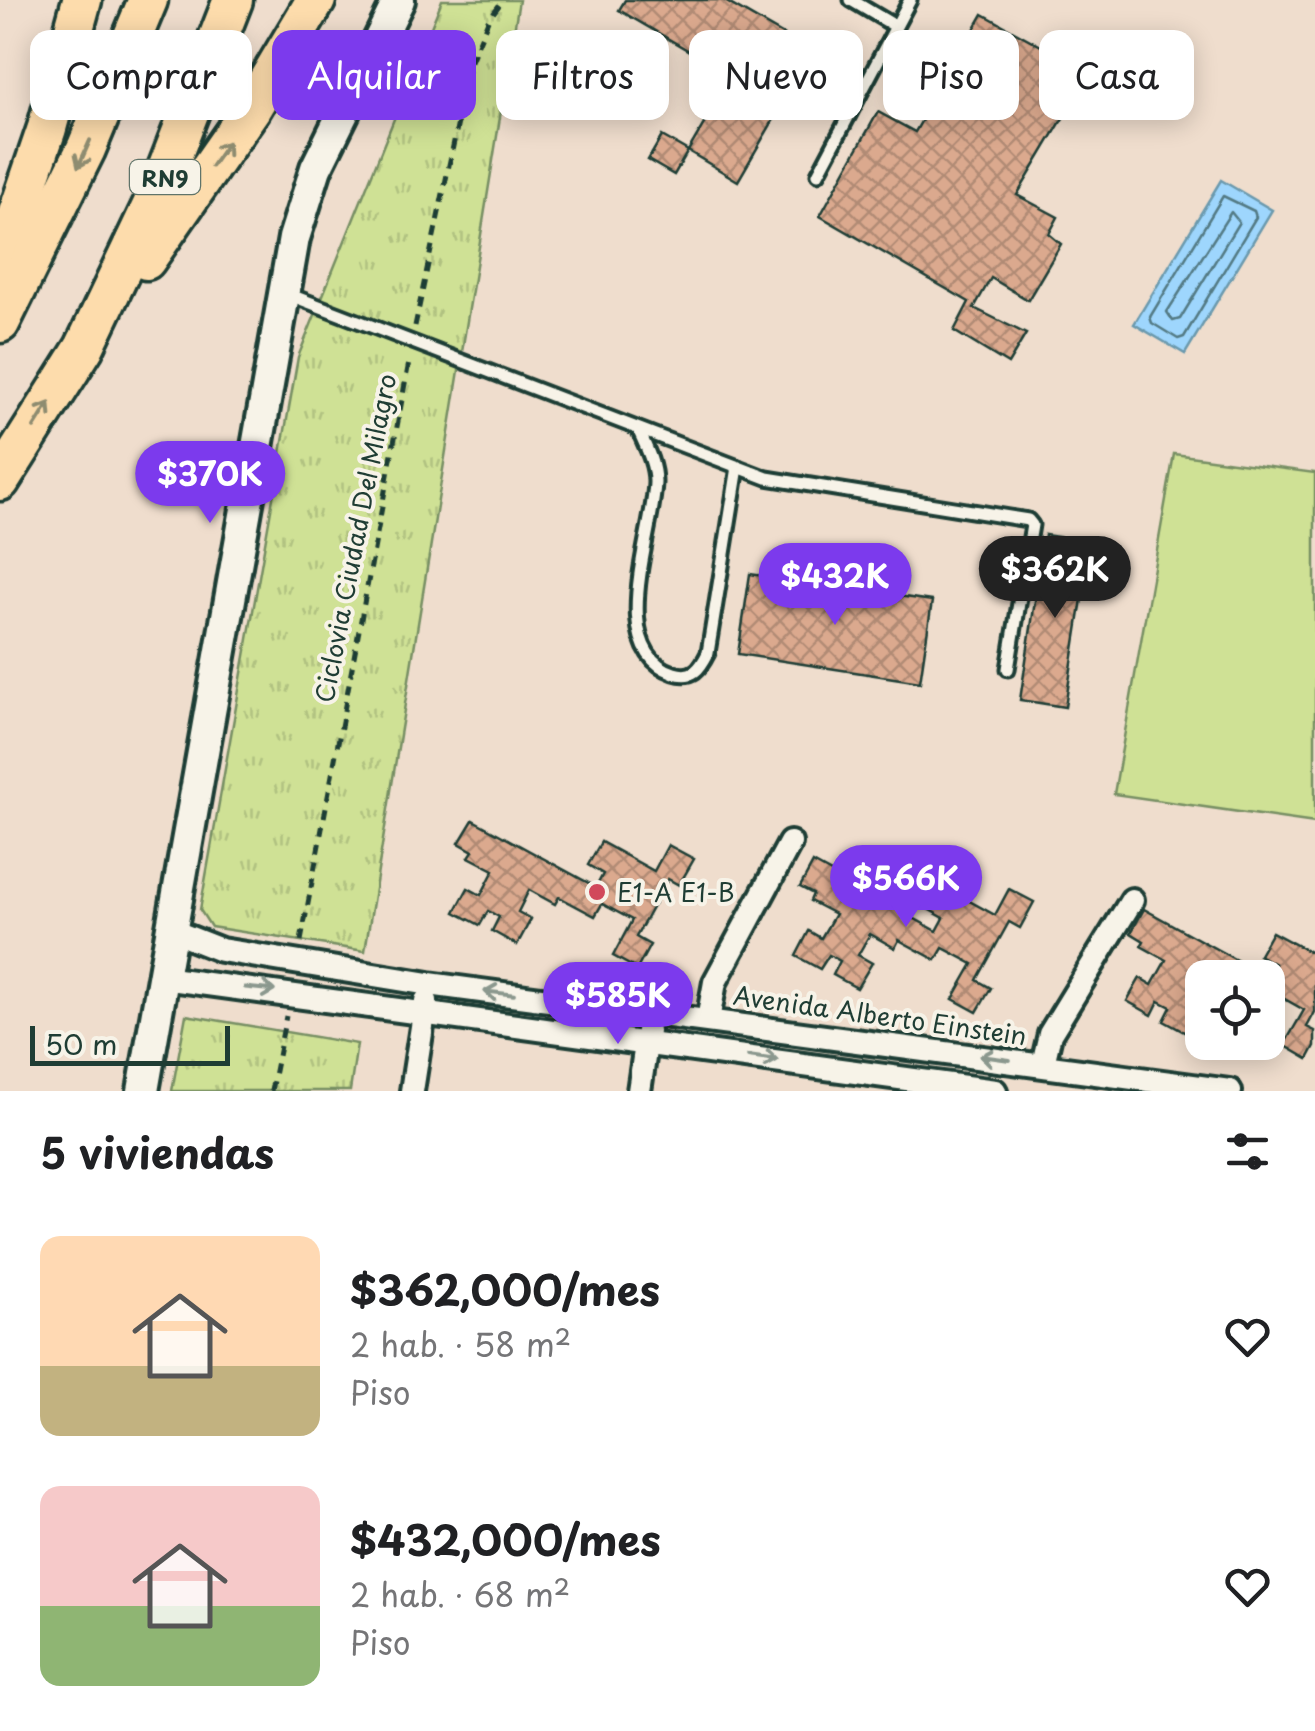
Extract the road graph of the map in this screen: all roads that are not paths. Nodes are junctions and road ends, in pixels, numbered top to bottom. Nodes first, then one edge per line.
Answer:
1 (82, 0) edge
2 (148, 0) edge
3 (233, 0) edge
4 (316, 0) edge
5 (399, 0) edge
6 (851, 0) edge
7 (910, 0) edge
8 (895, 26) junction
9 (818, 174) dead end
10 (0, 266) edge
11 (282, 292) junction
12 (0, 323) edge
13 (84, 348) junction
14 (639, 431) junction
15 (738, 467) junction
16 (0, 481) edge
17 (1008, 669) dead end
18 (790, 843) dead end
19 (1132, 900) dead end
20 (170, 930) junction
21 (163, 978) junction
22 (429, 984) junction
23 (424, 1013) junction
24 (652, 1013) junction
25 (708, 1020) junction
26 (646, 1042) junction
27 (1043, 1064) junction
28 (143, 1091) edge
29 (412, 1091) edge
30 (639, 1091) edge
31 (995, 1091) edge
32 (1230, 1091) edge

1 - 10 main road
2 -> 12 main road
3 - 13 main road, RN9
13 -> 4 main road
5 - 11 street
6 - 8 lane
7 - 8 lane
8 - 9 lane
11 - 14 lane
11 - 20 street
16 -> 13 main road, RN9
14 - 15 lane
14 - 15 lane
15 - 17 lane
18 - 25 street
19 - 27 street
20 - 21 street
20 - 22 street, Avenida Alberto Einstein
21 -> 23 street
21 - 28 street
22 - 23 street
24 -> 22 street, Avenida Alberto Einstein
23 - 26 street
23 - 29 street
24 - 25 street, Avenida Alberto Einstein
24 - 26 street
27 -> 25 street, Avenida Alberto Einstein
26 - 30 street
26 -> 31 street
27 - 32 street, Avenida Alberto Einstein

